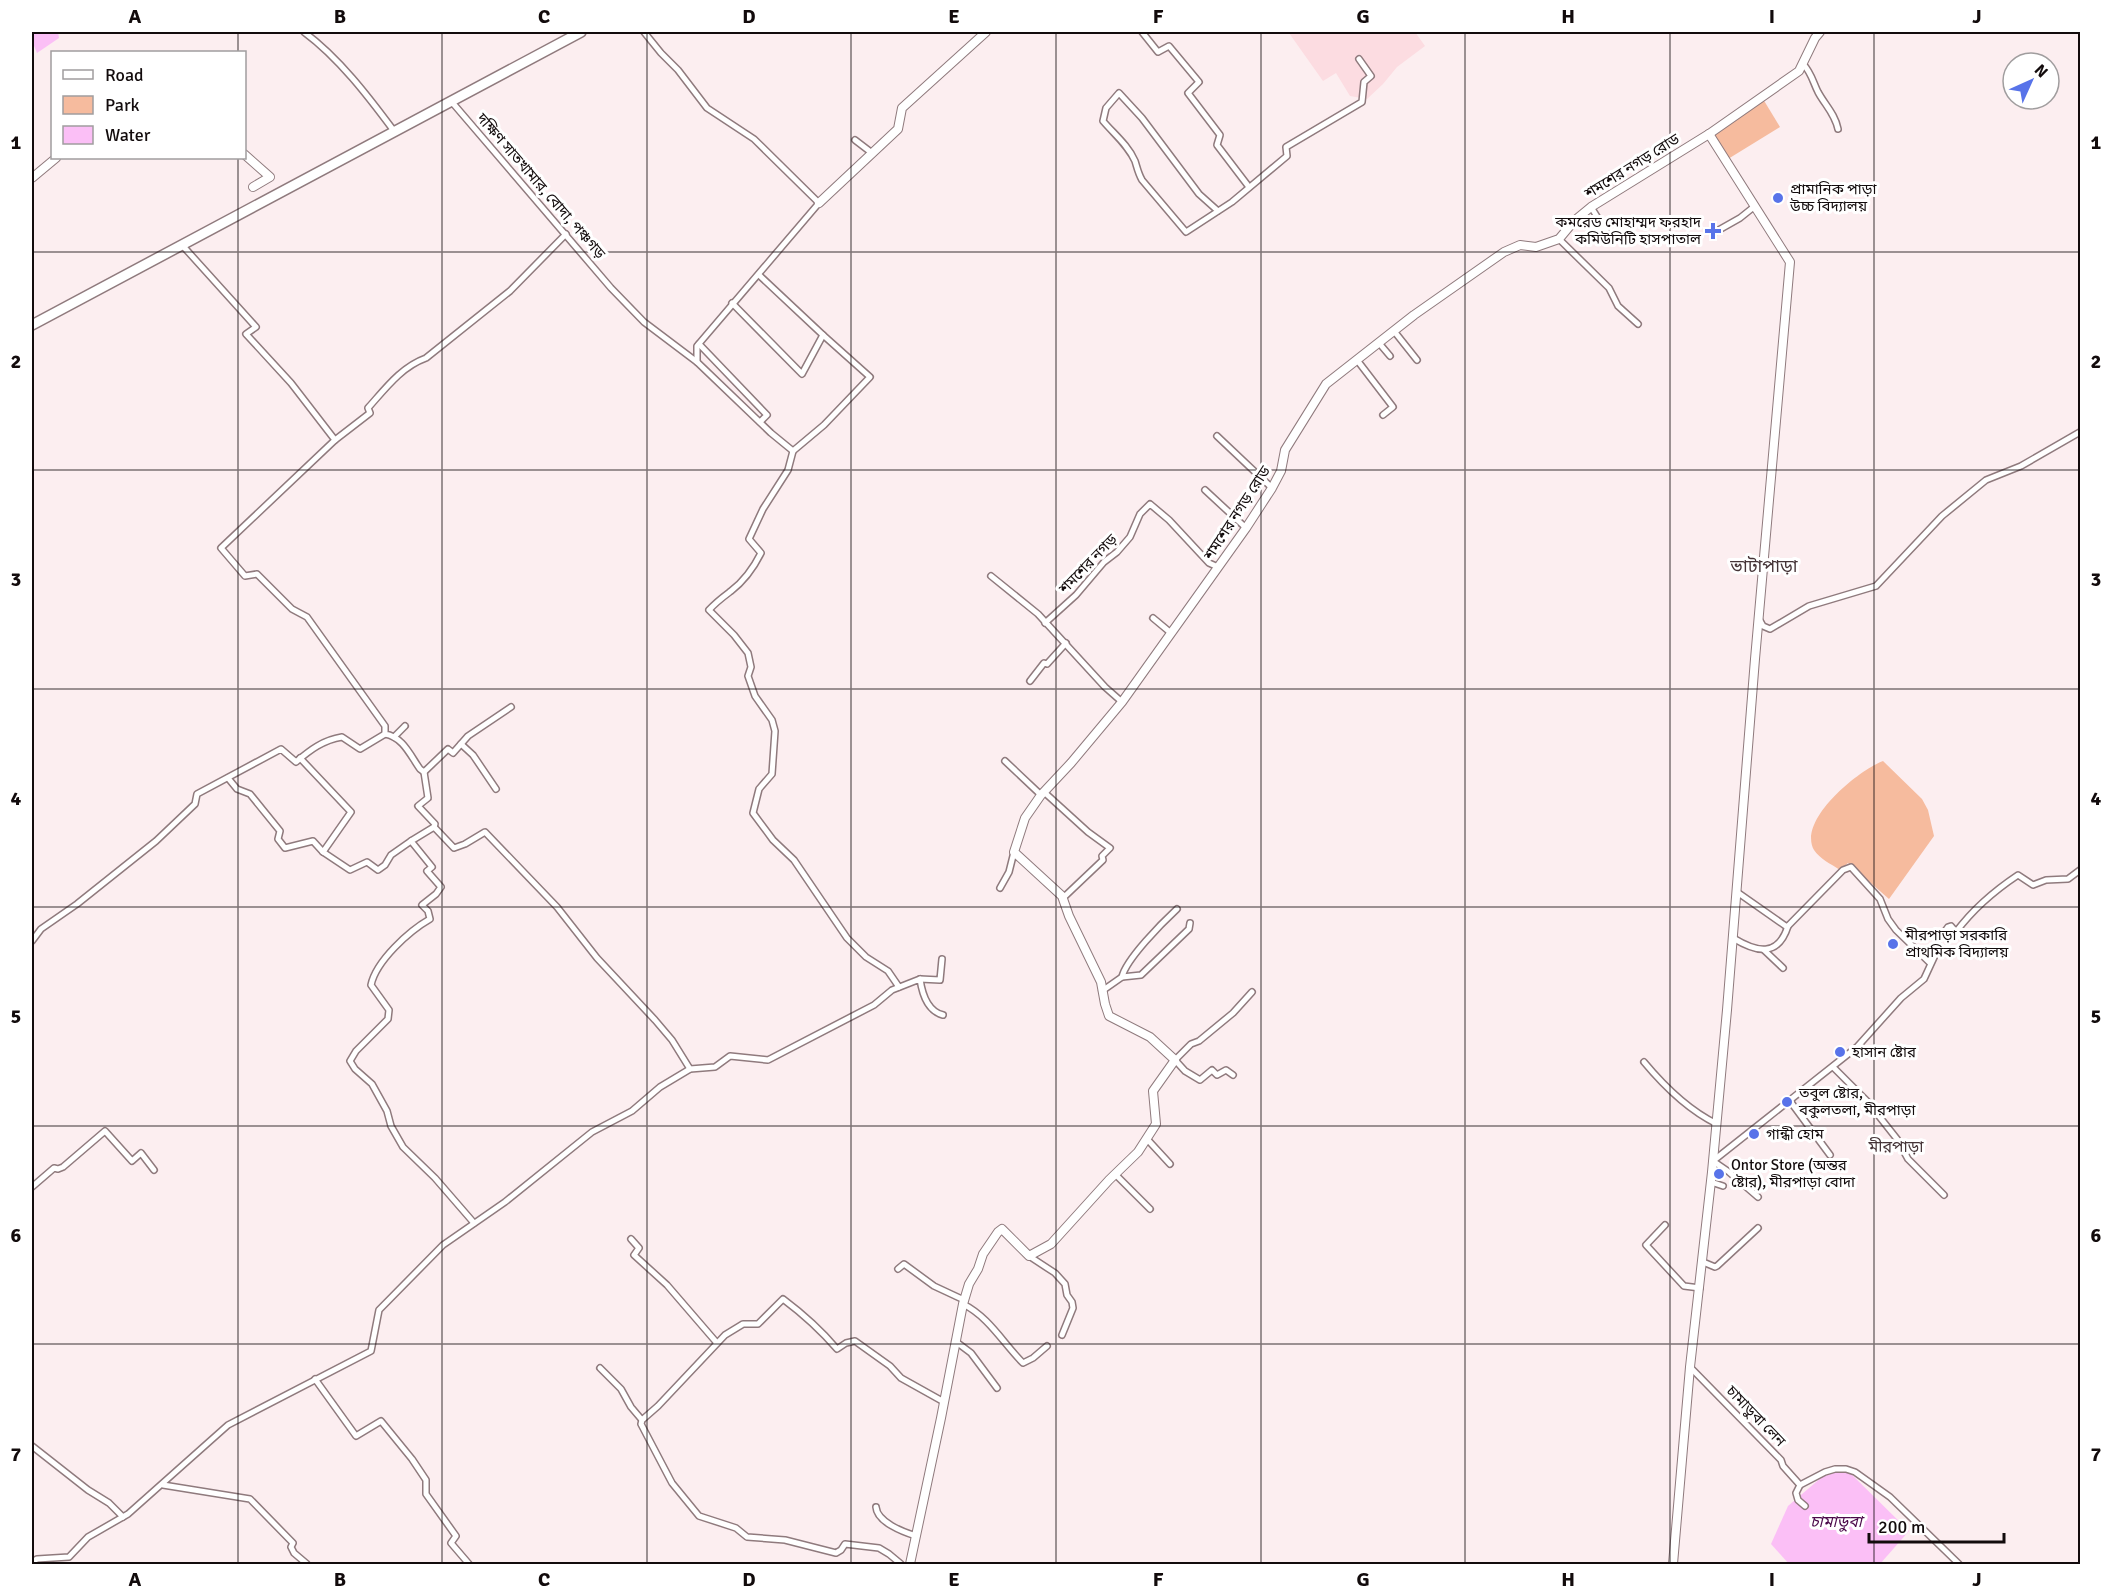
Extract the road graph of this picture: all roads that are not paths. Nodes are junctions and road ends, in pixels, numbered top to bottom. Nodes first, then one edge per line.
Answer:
1 (304, 32) edge
2 (581, 32) edge
3 (644, 32) edge
4 (986, 32) edge
5 (1142, 32) edge
6 (1820, 32) edge
7 (1359, 59) dead end
8 (1803, 64) junction
9 (451, 101) junction
10 (1838, 129) dead end
11 (394, 131) junction
12 (1709, 134) junction
13 (855, 140) dead end
14 (872, 153) junction
15 (246, 156) edge
16 (55, 159) edge
17 (32, 178) edge
18 (253, 187) dead end
19 (1249, 187) junction
20 (819, 203) junction
21 (1592, 207) junction
22 (1757, 207) junction
23 (1218, 211) junction
24 (1606, 231) dead end
25 (1718, 231) dead end
26 (566, 234) junction
27 (1559, 239) junction
28 (182, 245) junction
29 (759, 275) junction
30 (732, 303) junction
31 (1638, 324) dead end
32 (32, 325) edge
33 (1394, 331) junction
34 (824, 335) junction
35 (1379, 343) junction
36 (699, 344) junction
37 (1390, 357) dead end
38 (1357, 360) junction
39 (1417, 360) dead end
40 (697, 362) junction
41 (1383, 415) dead end
42 (760, 422) junction
43 (2080, 432) edge
44 (1217, 436) dead end
45 (335, 440) junction
46 (793, 451) junction
47 (1272, 488) junction
48 (1205, 490) dead end
49 (1246, 528) junction
50 (1218, 567) junction
51 (991, 576) dead end
52 (1153, 618) dead end
53 (1758, 618) junction
54 (1045, 623) junction
55 (1171, 633) junction
56 (1066, 643) junction
57 (1030, 681) dead end
58 (1122, 702) junction
59 (511, 707) dead end
60 (405, 726) dead end
61 (385, 734) junction
62 (394, 737) junction
63 (461, 744) junction
64 (300, 758) junction
65 (1005, 761) dead end
66 (424, 772) junction
67 (228, 778) junction
68 (496, 789) dead end
69 (1042, 794) junction
70 (434, 827) junction
71 (411, 841) junction
72 (1014, 851) junction
73 (322, 852) junction
74 (2080, 870) edge
75 (1000, 888) dead end
76 (1737, 892) junction
77 (1063, 898) junction
78 (1177, 909) dead end
79 (1190, 924) dead end
80 (1789, 925) junction
81 (1733, 938) junction
82 (32, 941) edge
83 (1764, 950) junction
84 (942, 959) dead end
85 (1930, 963) junction
86 (1783, 968) dead end
87 (1122, 977) junction
88 (920, 979) junction
89 (899, 987) junction
90 (1102, 991) junction
91 (1252, 992) dead end
92 (943, 1015) dead end
93 (1175, 1060) junction
94 (1644, 1062) dead end
95 (1833, 1067) junction
96 (690, 1069) junction
97 (1233, 1075) dead end
98 (1790, 1101) junction
99 (1717, 1124) junction
100 (1147, 1139) junction
101 (1830, 1155) dead end
102 (1713, 1161) junction
103 (1170, 1164) dead end
104 (154, 1170) dead end
105 (1115, 1174) junction
106 (1711, 1182) junction
107 (32, 1186) edge
108 (1723, 1186) dead end
109 (1944, 1195) dead end
110 (1758, 1197) dead end
111 (1150, 1209) dead end
112 (474, 1223) junction
113 (1665, 1225) dead end
114 (1758, 1228) dead end
115 (631, 1239) dead end
116 (1029, 1256) junction
117 (1703, 1262) junction
118 (898, 1269) dead end
119 (1700, 1288) junction
120 (964, 1302) junction
121 (1062, 1335) dead end
122 (955, 1341) junction
123 (717, 1343) junction
124 (1047, 1346) dead end
125 (1690, 1366) junction
126 (600, 1368) dead end
127 (315, 1379) junction
128 (998, 1388) dead end
129 (944, 1402) junction
130 (642, 1420) junction
131 (32, 1446) edge
132 (163, 1485) junction
133 (1800, 1485) junction
134 (1805, 1506) dead end
135 (876, 1507) dead end
136 (123, 1517) junction
137 (916, 1536) junction
138 (32, 1562) edge
139 (307, 1564) edge
140 (469, 1564) edge
141 (901, 1564) edge
142 (910, 1564) edge
143 (1673, 1564) edge
144 (1959, 1564) edge

1 - 11 street
2 - 9 highway
3 - 20 street
4 - 14 street
5 - 19 street
6 - 8 street
7 - 19 street
8 - 10 street
8 - 12 street, শমশের নগড় রোড
9 - 11 highway
9 - 26 street, দক্ষিণ সাতখামার, বোদা, পঞ্চগড়
11 - 28 highway
12 - 21 street, শমশের নগড় রোড
12 - 22 street
13 - 14 street
14 - 20 street
15 - 18 street
16 - 17 street
19 - 23 street
20 - 29 street
21 - 24 street
21 - 27 street, শমশের নগড় রোড
22 - 25 street
22 - 53 street
23 - 23 street
26 - 40 street, দক্ষিণ সাতখামার, বোদা, পঞ্চগড়
26 - 45 street
27 - 31 street
27 - 33 street, শমশের নগড় রোড
28 - 32 highway
28 - 45 street
29 - 30 street
29 - 34 street
30 - 34 street
30 - 36 street
33 - 35 street, শমশের নগড় রোড
33 - 39 street
34 - 46 street
35 - 37 street
35 - 38 street, শমশের নগড় রোড
36 - 40 street
36 - 42 street
38 - 41 street
38 - 47 street, শমশের নগড় রোড
40 - 42 street
42 - 46 street
43 - 53 street
44 - 47 street
45 - 61 street
46 - 89 street
47 - 49 street, শমশের নগড় রোড
48 - 49 street
49 - 50 street, শমশের নগড় রোড
50 - 54 street, শমশের নগড়
50 - 55 street, শমশের নগড় রোড
51 - 54 street
52 - 55 street
53 - 76 street
54 - 56 street
55 - 58 street, শমশের নগড় রোড
56 - 57 street
56 - 58 street
58 - 69 street, শমশের নগড় রোড
59 - 63 street
60 - 62 street
61 - 62 street
61 - 64 street
62 - 66 street
63 - 66 street
63 - 68 street
64 - 67 street
64 - 73 street
65 - 69 street
66 - 70 street
67 - 73 street
67 - 82 street
69 - 72 street, শমশের নগড় রোড
69 - 77 street
70 - 71 street
70 - 96 street
71 - 73 street
71 - 112 street
72 - 75 street
72 - 77 street
74 - 85 street
76 - 80 street
76 - 81 street
77 - 90 street
78 - 87 street
79 - 87 street
80 - 83 street
80 - 85 street
81 - 83 street
81 - 99 street
83 - 86 street
84 - 88 street
85 - 95 street
87 - 90 street
88 - 89 street
88 - 92 street
89 - 96 street
90 - 93 street
91 - 93 street
93 - 97 street
93 - 100 street
94 - 99 street
95 - 98 street
95 - 109 street
96 - 112 street
98 - 101 street
98 - 102 street
99 - 102 street
100 - 103 street
100 - 105 street
102 - 106 street
102 - 110 street
104 - 107 street
105 - 111 street
105 - 116 street
106 - 108 street
106 - 117 street
112 - 127 street
113 - 119 street
114 - 117 street
115 - 123 street
116 - 120 street
116 - 121 street
117 - 119 street
118 - 120 street
119 - 125 street
120 - 122 street
120 - 124 street
122 - 128 street
122 - 129 street
123 - 129 street
123 - 130 street
125 - 133 street, চামাডুবা লেন
125 - 143 street
126 - 130 street
127 - 132 street
127 - 140 street
129 - 137 street
130 - 141 street
131 - 136 street
132 - 136 street
132 - 139 street
133 - 134 street, চামাডুবা লেন
133 - 144 street
135 - 137 street
136 - 138 street
137 - 142 street

